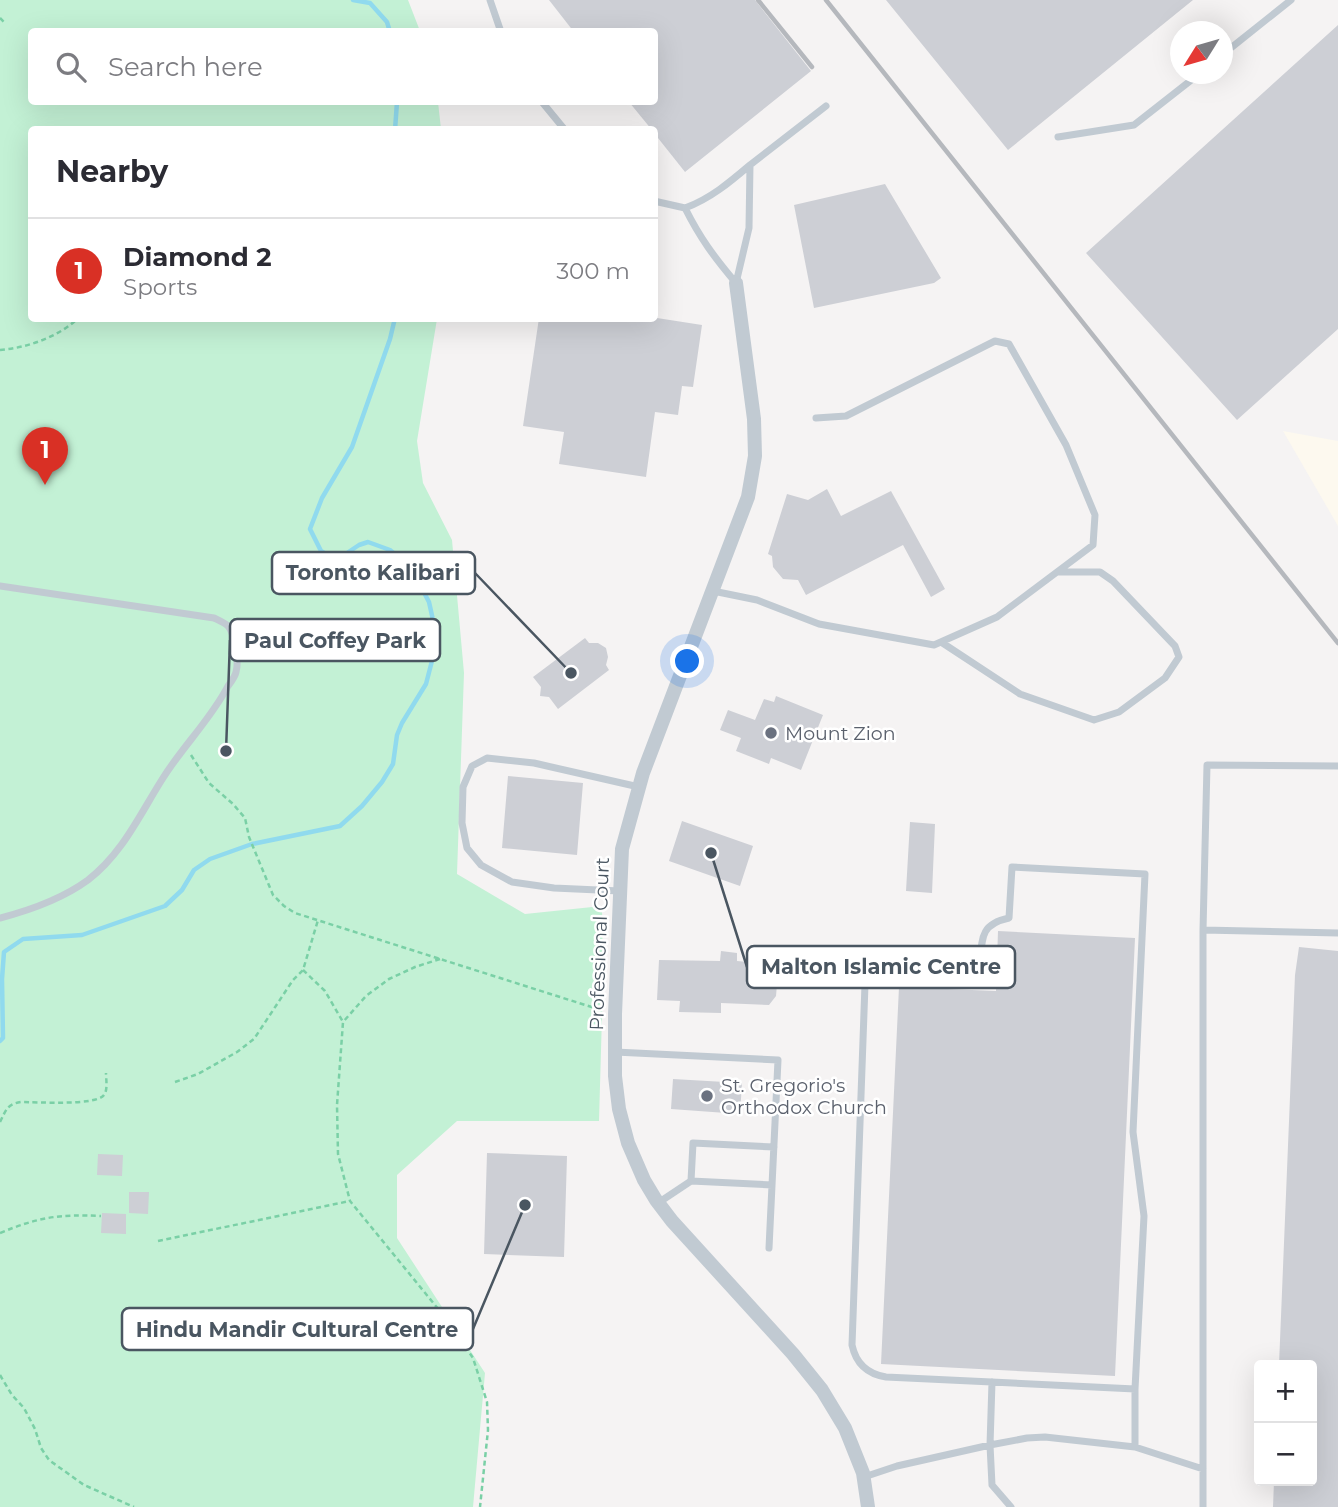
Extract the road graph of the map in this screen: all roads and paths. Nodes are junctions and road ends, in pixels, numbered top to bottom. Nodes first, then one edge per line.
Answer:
1 (490, 0) edge
2 (1291, 0) edge
3 (0, 19) edge
4 (5, 23) dead end
5 (500, 28) edge
6 (1233, 47) edge
7 (1186, 84) edge
8 (544, 105) edge
9 (826, 106) dead end
10 (562, 126) edge
11 (1058, 137) dead end
12 (750, 165) junction
13 (658, 202) edge
14 (685, 208) junction
15 (736, 283) junction
16 (74, 322) edge
17 (0, 350) edge
18 (816, 418) dead end
19 (1057, 572) junction
20 (0, 586) edge
21 (712, 591) junction
22 (942, 642) junction
23 (186, 746) junction
24 (1338, 766) edge
25 (639, 787) junction
26 (620, 891) junction
27 (0, 918) edge
28 (318, 920) junction
29 (1203, 930) junction
30 (1338, 933) edge
31 (440, 959) junction
32 (303, 970) junction
33 (615, 1014) junction
34 (343, 1022) junction
35 (615, 1052) junction
36 (106, 1073) dead end
37 (175, 1082) dead end
38 (0, 1122) edge
39 (774, 1147) junction
40 (691, 1181) junction
41 (772, 1185) junction
42 (349, 1201) junction
43 (658, 1203) junction
44 (101, 1216) dead end
45 (0, 1233) edge
46 (158, 1241) dead end
47 (769, 1248) dead end
48 (0, 1375) edge
49 (992, 1382) junction
50 (1135, 1389) junction
51 (990, 1445) junction
52 (1135, 1447) junction
53 (1203, 1469) junction
54 (863, 1478) junction
55 (134, 1507) edge
56 (480, 1507) edge
57 (868, 1507) edge
58 (1011, 1507) edge
59 (1203, 1507) edge

1 - 5 lane
2 - 6 lane
3 - 4 path
7 - 11 lane
8 - 10 lane
9 - 12 lane
12 - 14 lane
12 - 15 lane
13 - 14 lane
14 - 15 lane
15 - 21 street, Professional Court
16 - 17 path
18 - 19 lane
19 - 22 lane
19 - 22 lane
20 - 23 lane
21 - 22 lane
21 - 25 street, Professional Court
23 - 27 lane
23 - 28 path
24 - 29 lane
25 - 26 street, Professional Court
25 - 26 lane
26 - 33 street, Professional Court
28 - 31 path
28 - 32 path
29 - 30 lane
29 - 53 lane
31 - 33 path
31 - 34 path
32 - 34 path
32 - 37 path
33 - 35 street, Professional Court
34 - 42 path
35 - 39 lane
35 - 43 street, Professional Court
36 - 38 path
39 - 40 lane
39 - 41 lane
40 - 41 lane
40 - 43 lane
41 - 47 lane
42 - 46 path
42 - 56 path
43 - 54 street, Professional Court
44 - 45 path
48 - 55 path
49 - 50 lane
49 - 50 lane
49 - 51 lane
50 - 52 lane
51 - 52 lane
51 - 54 lane
51 - 58 lane
52 - 53 lane
53 - 59 lane
54 - 57 street, Professional Court

